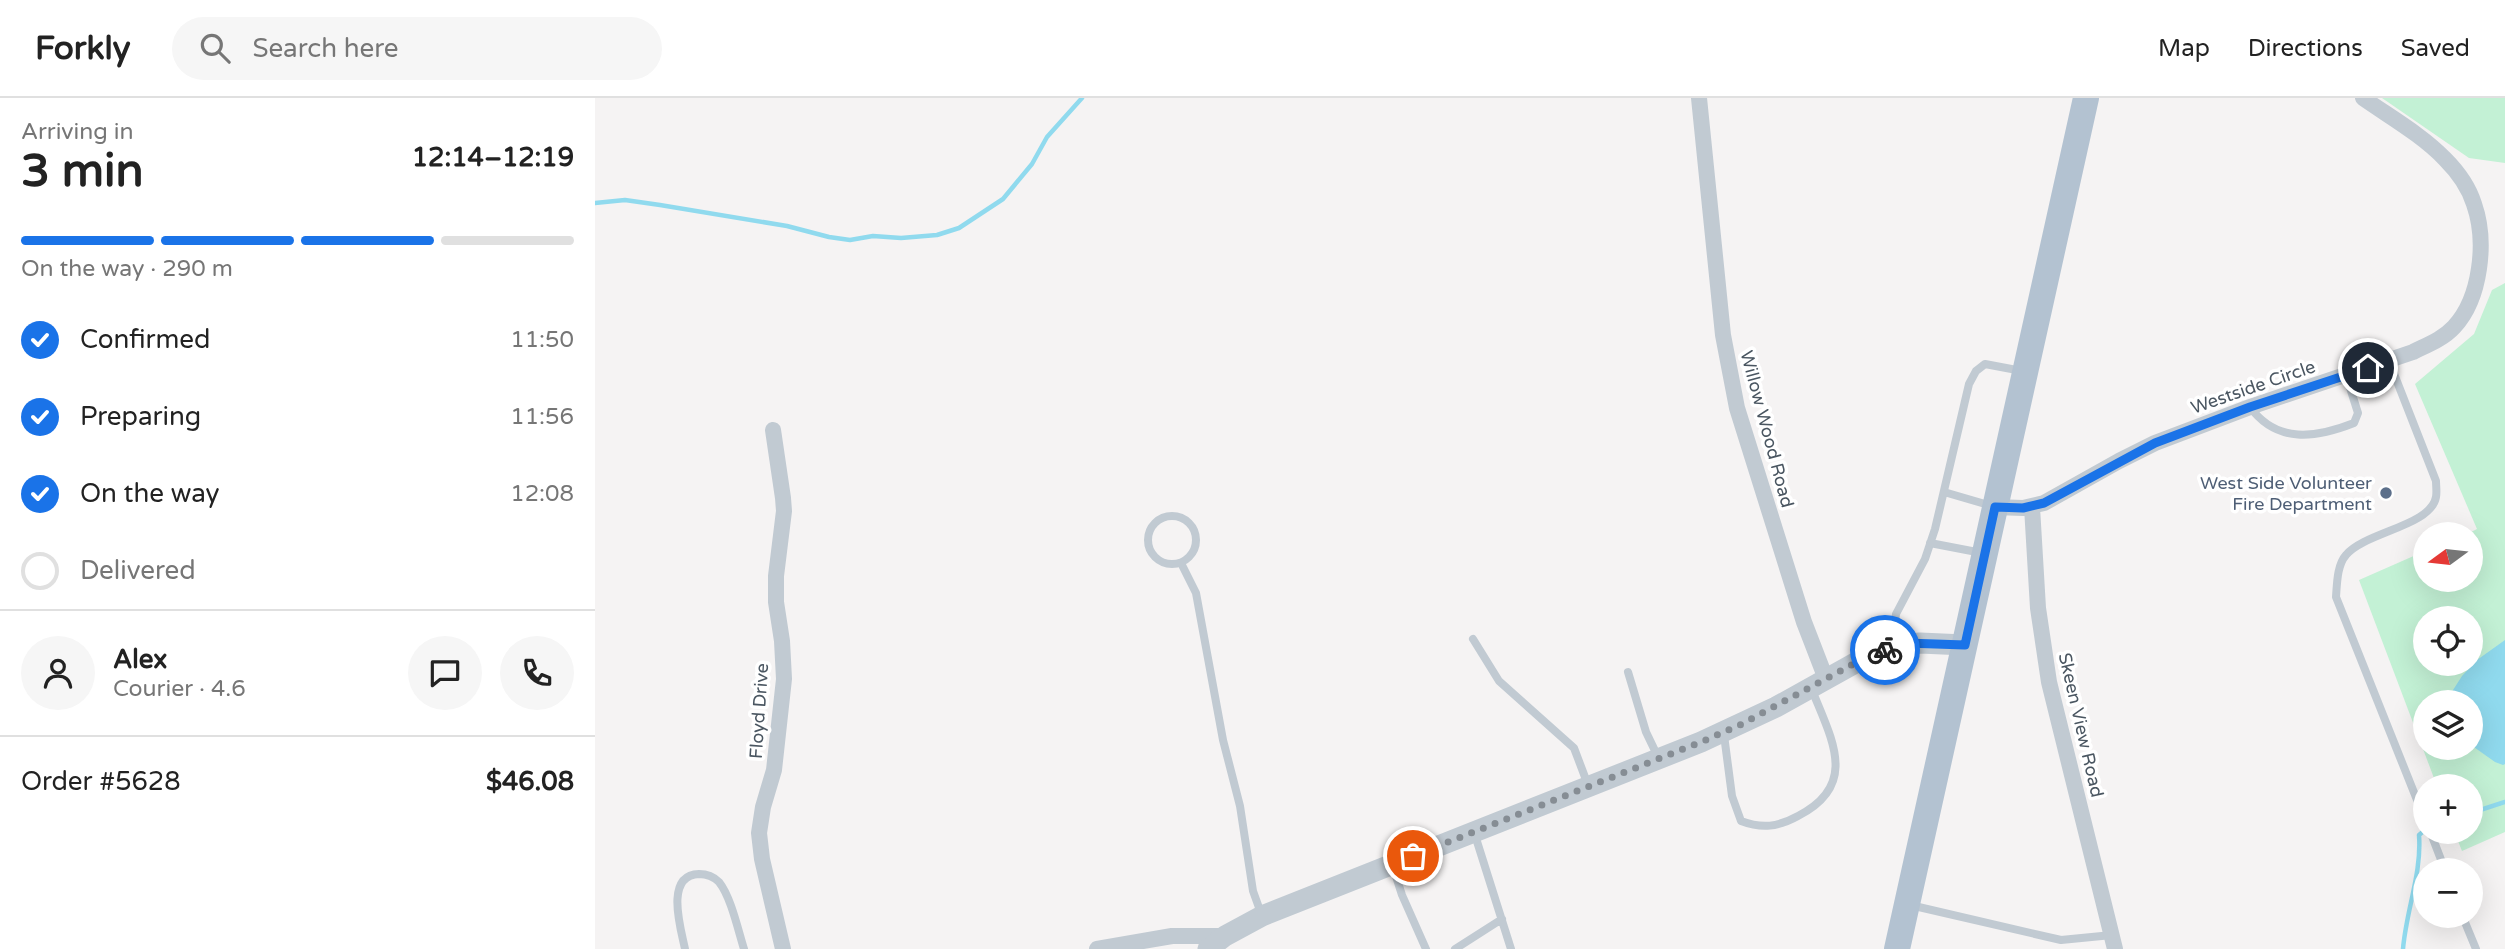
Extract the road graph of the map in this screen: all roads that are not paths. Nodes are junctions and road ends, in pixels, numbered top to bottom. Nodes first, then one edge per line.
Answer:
1 (1699, 98) edge
2 (2086, 98) edge
3 (2363, 98) edge
4 (2389, 361) junction
5 (2025, 372) junction
6 (2346, 375) junction
7 (2250, 407) junction
8 (773, 430) dead end
9 (1944, 492) junction
10 (1995, 507) junction
11 (2032, 507) junction
12 (1930, 543) junction
13 (1985, 554) junction
14 (1181, 563) junction
15 (1473, 639) dead end
16 (1965, 645) junction
17 (1893, 647) junction
18 (1628, 672) dead end
19 (1819, 683) junction
20 (1724, 732) junction
21 (1659, 760) junction
22 (1589, 787) junction
23 (2413, 790) edge
24 (1474, 832) junction
25 (1393, 864) junction
26 (1907, 905) junction
27 (1262, 916) junction
28 (1502, 919) junction
29 (2467, 928) edge
30 (1225, 936) junction
31 (2113, 942) edge
32 (685, 949) edge
33 (744, 949) edge
34 (783, 949) edge
35 (1097, 949) edge
36 (1207, 949) edge
37 (1426, 949) edge
38 (1455, 949) edge
39 (1511, 949) edge
40 (1897, 949) edge
41 (2476, 949) edge

1 - 19 street, Willow Wood Road
2 - 5 main road
3 - 4 street, Westside Circle
4 - 6 street, Westside Circle
4 - 23 lane
5 - 9 lane
5 - 10 main road
6 - 7 street, Westside Circle
6 - 7 lane
7 - 11 street, Westside Circle
8 - 34 street, Floyd Drive
9 - 10 lane
9 - 12 lane
10 - 11 street, Westside Circle
10 - 13 main road
11 - 31 street, Skeen View Road
12 - 13 lane
12 - 17 lane
13 - 16 main road
14 - 14 lane
14 - 27 lane
15 - 22 lane
16 - 17 street
16 - 26 main road
17 - 19 street
18 - 21 lane
19 - 20 street
19 - 20 lane
20 - 21 street
21 - 22 street
22 - 24 street
24 - 25 street
24 - 28 lane
25 - 27 street
25 - 37 lane
26 - 31 lane
26 - 40 main road
27 - 30 street
28 - 38 lane
28 - 39 lane
29 - 41 lane
30 - 35 street
30 - 36 street
32 - 33 lane

